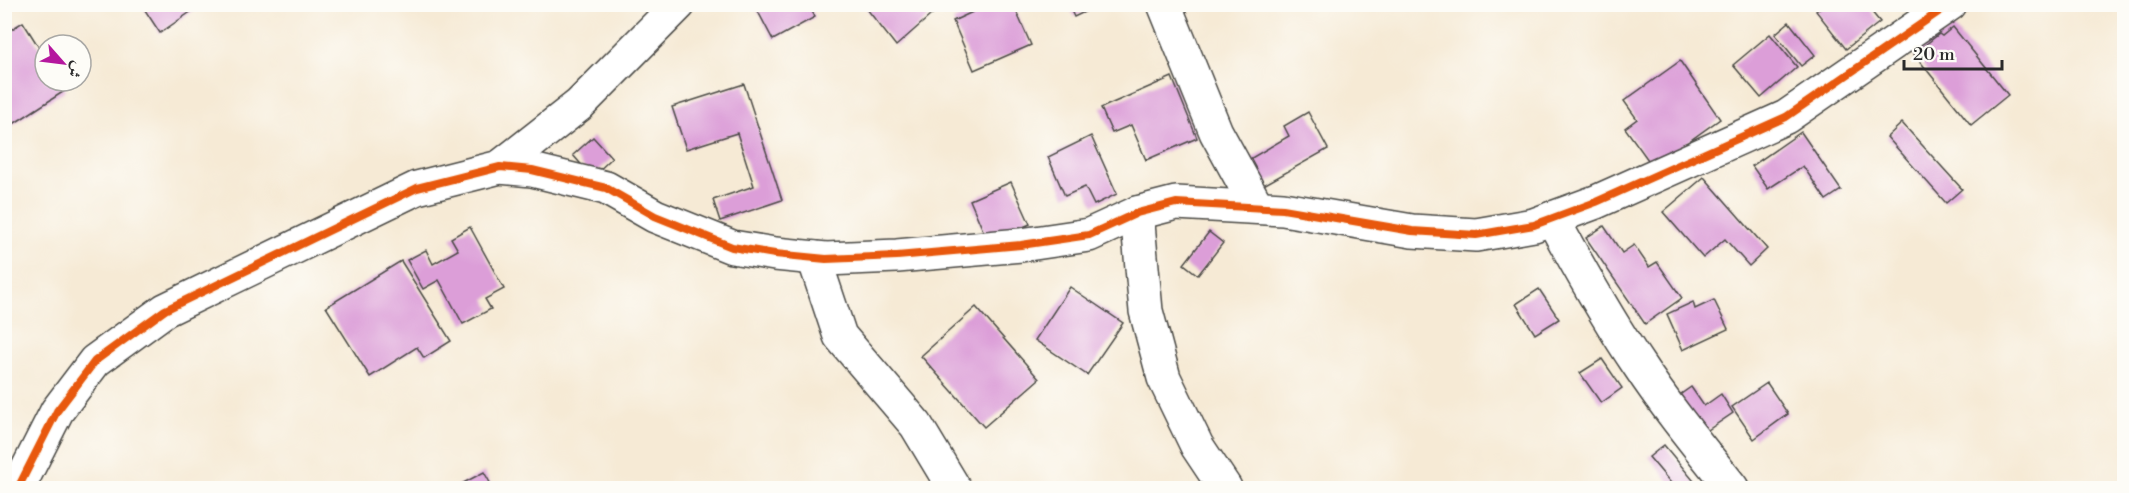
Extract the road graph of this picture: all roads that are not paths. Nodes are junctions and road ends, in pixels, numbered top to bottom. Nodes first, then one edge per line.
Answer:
1 (679, 4) edge
2 (1164, 4) edge
3 (1950, 4) edge
4 (500, 167) junction
5 (1257, 207) junction
6 (1137, 213) junction
7 (1552, 218) junction
8 (814, 258) junction
9 (18, 489) edge
10 (954, 489) edge
11 (1225, 489) edge
12 (1732, 489) edge

1 - 4 street
2 - 5 street
3 - 7 street
4 - 8 street
4 - 9 street
5 - 6 street
5 - 7 street
6 - 8 street
6 - 11 street
7 - 12 street
8 - 10 street

